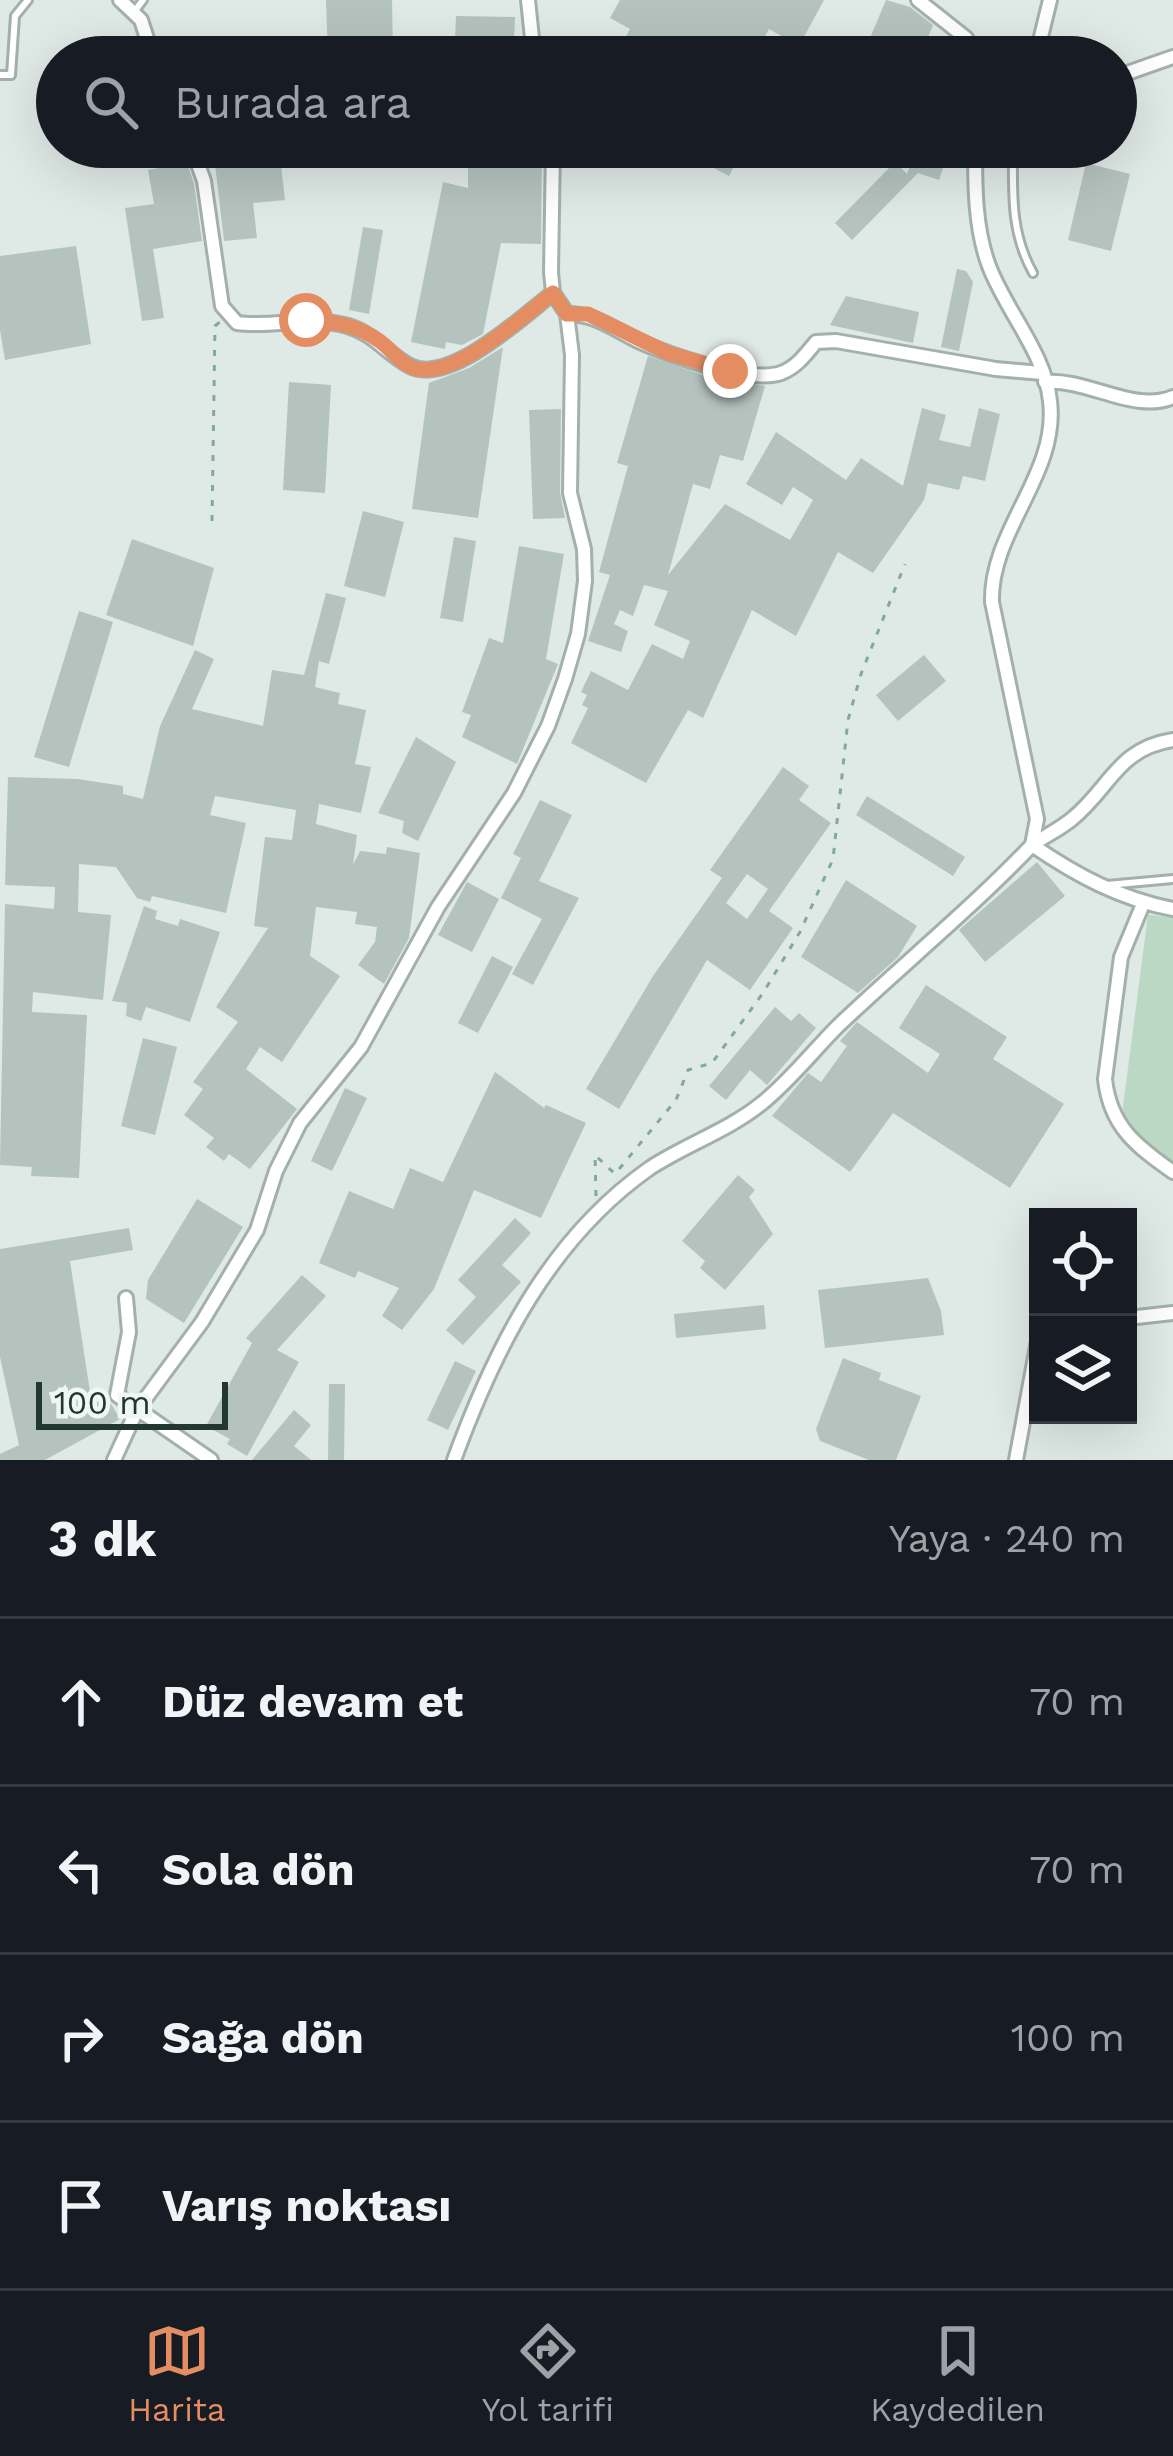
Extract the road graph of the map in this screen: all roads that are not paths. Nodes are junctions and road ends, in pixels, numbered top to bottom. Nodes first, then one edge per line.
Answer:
1 (28, 0) edge
2 (119, 0) edge
3 (528, 0) edge
4 (918, 0) edge
5 (1050, 0) edge
6 (138, 6) edge
7 (148, 36) edge
8 (532, 36) edge
9 (963, 36) edge
10 (1041, 36) edge
11 (1173, 57) edge
12 (1137, 70) edge
13 (0, 75) edge
14 (199, 168) edge
15 (553, 168) edge
16 (976, 168) edge
17 (1013, 168) edge
18 (1033, 273) dead end
19 (553, 293) junction
20 (567, 314) junction
21 (1044, 377) junction
22 (1173, 397) edge
23 (1173, 740) edge
24 (1032, 844) junction
25 (1173, 879) edge
26 (1104, 888) junction
27 (1143, 904) junction
28 (1173, 910) edge
29 (1173, 1172) edge
30 (126, 1298) dead end
31 (1173, 1313) edge
32 (1137, 1317) edge
33 (1029, 1390) edge
34 (137, 1410) junction
35 (113, 1460) edge
36 (212, 1460) edge
37 (454, 1460) edge
38 (1016, 1460) edge

1 - 13 lane
2 - 6 street
3 - 8 street
4 - 9 street
5 - 10 street
6 - 7 street
11 - 12 street
14 - 19 street
15 - 19 street
16 - 21 street
17 - 18 lane
19 - 20 street
20 - 21 street
20 - 34 street
21 - 22 street
21 - 24 street
23 - 24 street
24 - 26 street
24 - 37 street
25 - 26 lane
26 - 27 street
27 - 28 street
27 - 29 street
30 - 34 street
31 - 32 street
33 - 38 street
34 - 35 street
34 - 36 street

